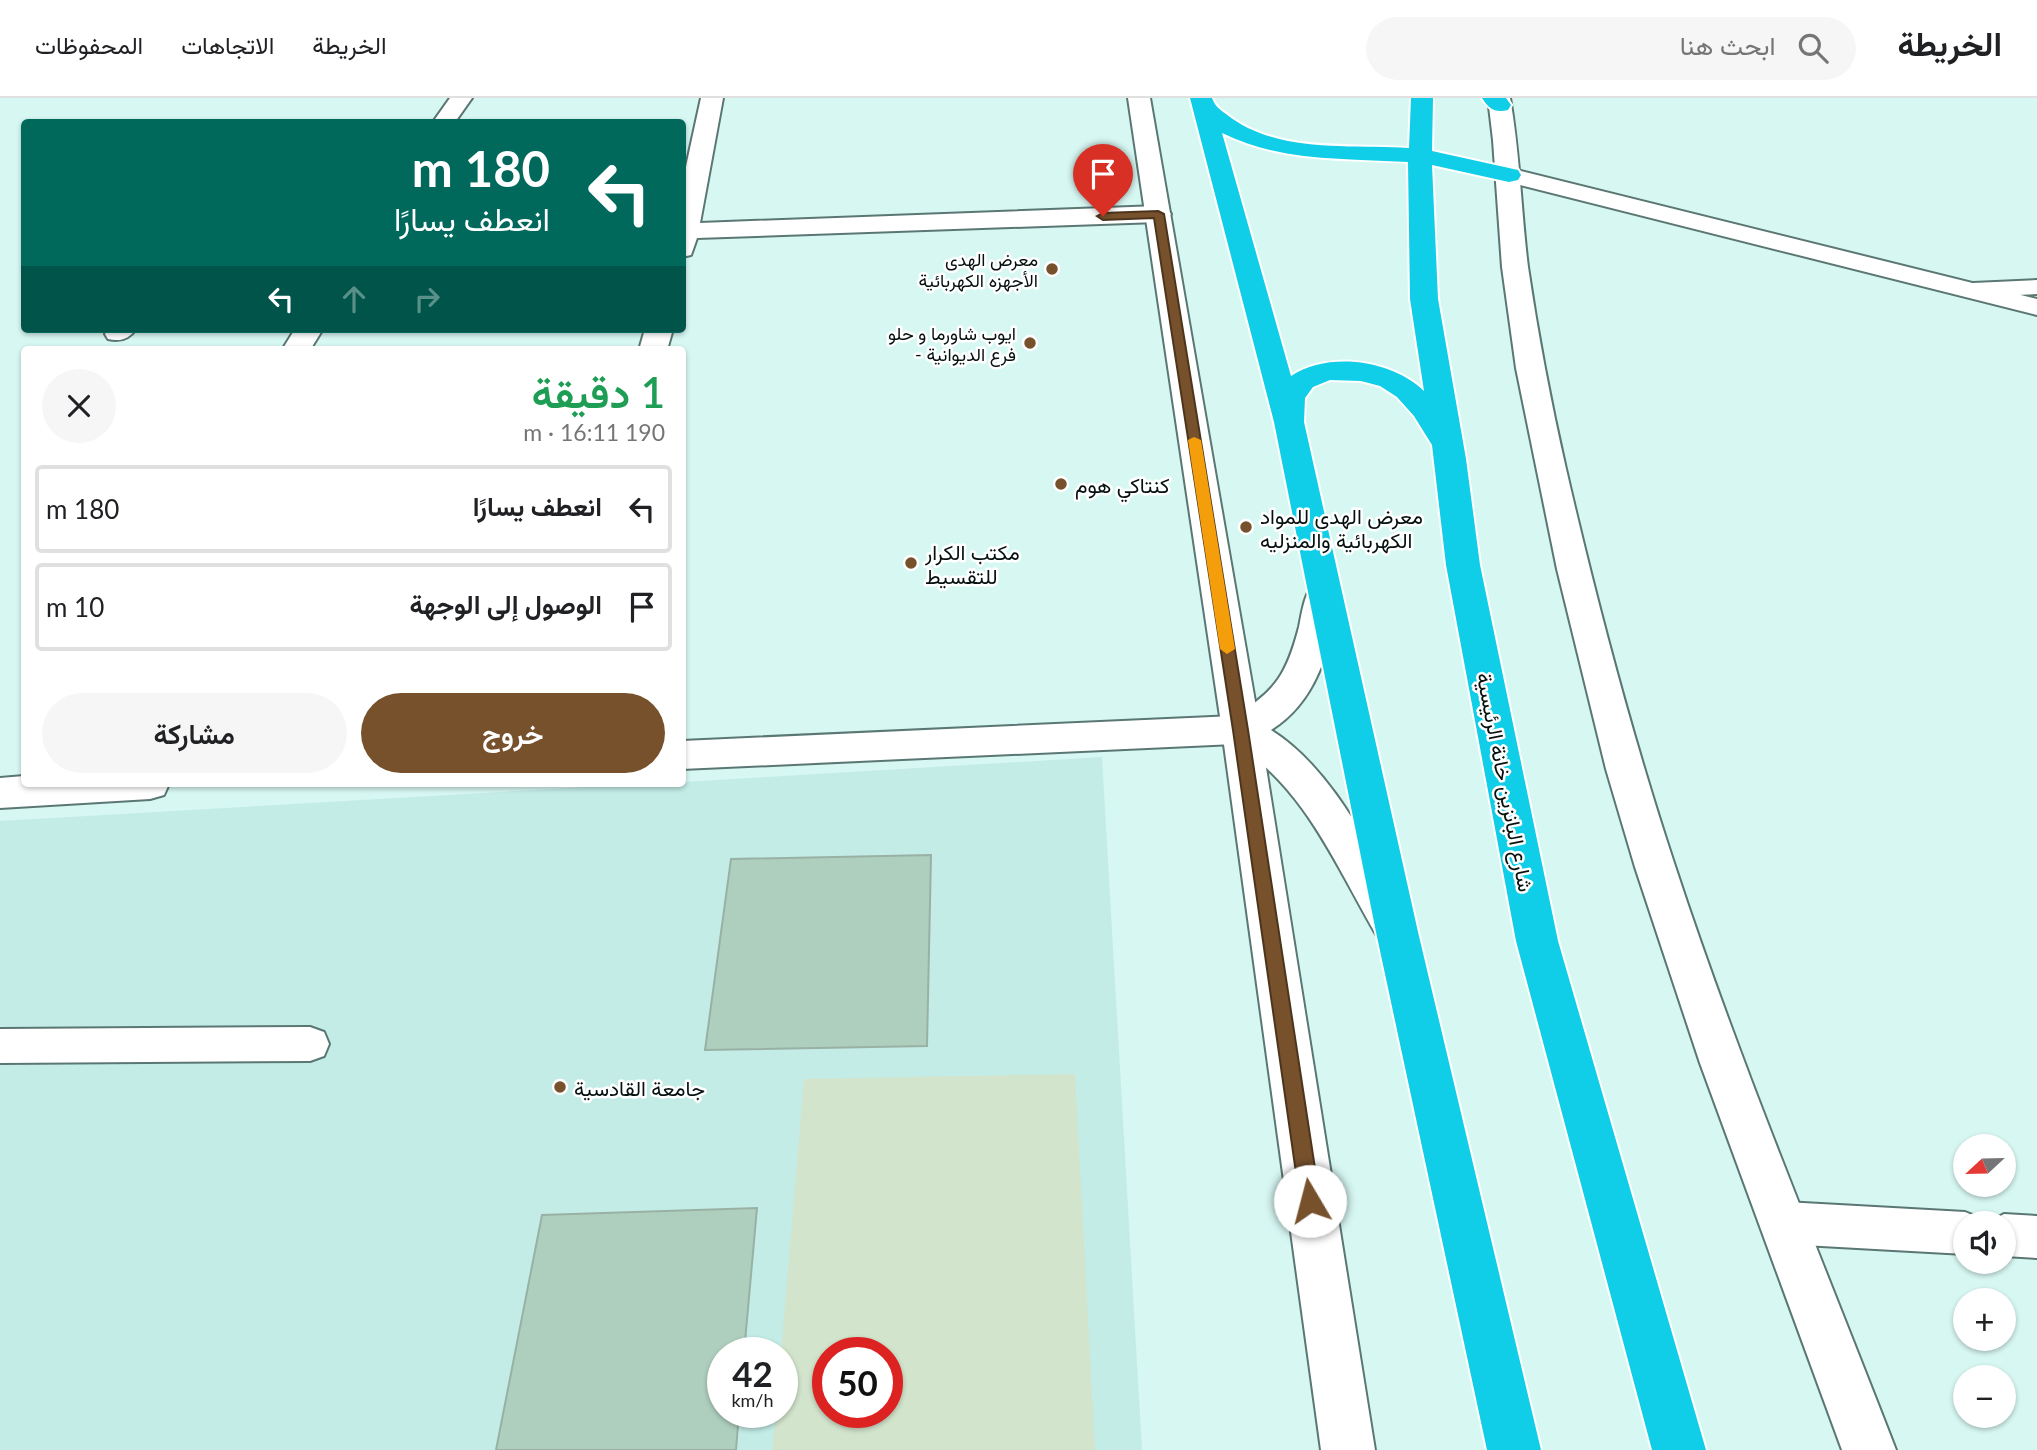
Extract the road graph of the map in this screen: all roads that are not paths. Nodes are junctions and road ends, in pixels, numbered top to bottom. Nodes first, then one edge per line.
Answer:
1 (461, 98) edge
2 (712, 98) edge
3 (1139, 98) edge
4 (1497, 100) edge
5 (1202, 102) edge
6 (1421, 108) edge
7 (446, 119) edge
8 (1337, 150) junction
9 (1422, 156) junction
10 (1509, 175) junction
11 (1158, 214) junction
12 (686, 227) edge
13 (686, 237) edge
14 (2037, 287) edge
15 (1973, 290) junction
16 (2037, 307) edge
17 (1289, 422) junction
18 (1450, 459) junction
19 (1324, 593) junction
20 (1241, 730) junction
21 (686, 755) edge
22 (71, 787) edge
23 (18, 789) edge
24 (1397, 932) junction
25 (310, 1044) dead end
26 (0, 1046) edge
27 (1785, 1223) junction
28 (1953, 1232) edge
29 (2016, 1236) edge
30 (2037, 1237) edge
31 (1348, 1450) edge
32 (1514, 1450) edge
33 (1679, 1450) edge
34 (1870, 1450) edge

1 - 7 main road
2 - 12 main road
3 - 11 main road
4 - 10 main road
5 - 8 highway
5 - 17 highway
6 - 8 highway
6 - 9 highway, شارع البانزين خانة الرئيسية
8 - 9 highway
9 - 10 highway
9 - 18 highway, شارع البانزين خانة الرئيسية
10 - 15 main road
10 - 27 main road
11 - 13 main road
11 - 20 main road
14 - 15 lane
15 - 16 main road
17 - 18 highway
17 - 19 highway
18 - 33 highway, شارع البانزين خانة الرئيسية
19 - 20 main road
19 - 24 highway
20 - 21 main road
20 - 24 main road
20 - 31 main road
22 - 23 main road
24 - 32 highway
25 - 26 lane
27 - 28 lane
27 - 34 main road
29 - 30 lane

